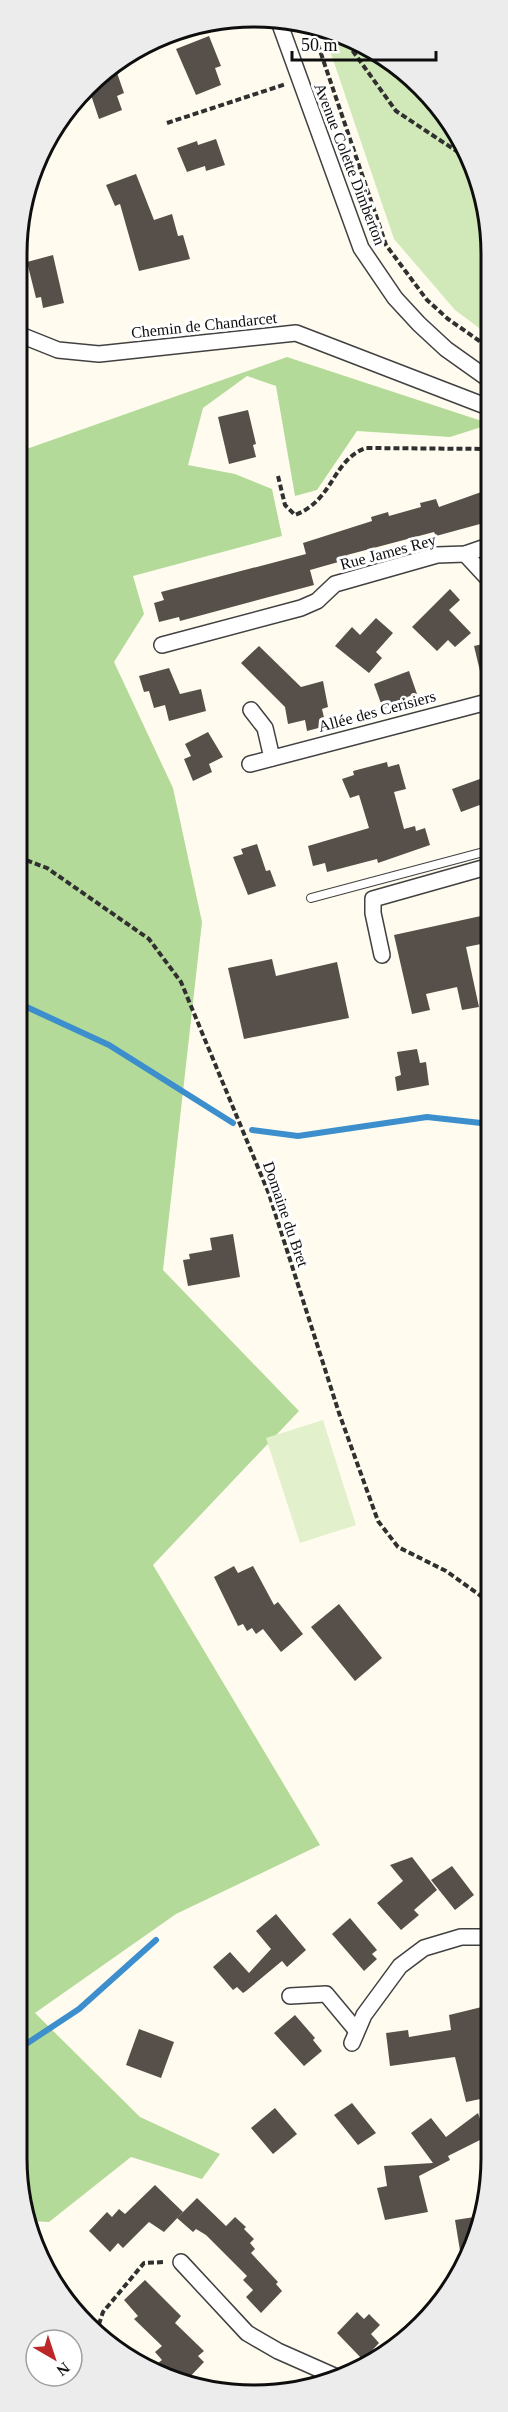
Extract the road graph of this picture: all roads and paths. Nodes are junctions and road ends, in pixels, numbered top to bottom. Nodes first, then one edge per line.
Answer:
1 (281, 29) edge
2 (315, 36) edge
3 (351, 49) edge
4 (298, 80) junction
5 (167, 123) dead end
6 (456, 151) edge
7 (27, 338) edge
8 (481, 342) edge
9 (481, 374) edge
10 (481, 404) edge
11 (481, 449) edge
12 (278, 476) dead end
13 (481, 548) edge
14 (465, 554) junction
15 (481, 571) edge
16 (162, 645) dead end
17 (481, 704) edge
18 (251, 710) dead end
19 (272, 758) junction
20 (250, 764) dead end
21 (481, 852) edge
22 (27, 860) edge
23 (481, 869) edge
24 (311, 898) dead end
25 (382, 955) dead end
26 (481, 1596) edge
27 (481, 1937) edge
28 (290, 1996) dead end
29 (181, 2262) joint
30 (99, 2324) edge
31 (327, 2373) edge

1 - 4 street, Avenue Colette Dimberton
2 - 8 path
3 - 6 path
4 - 5 path
4 - 9 street, Avenue Colette Dimberton
7 - 10 street, Chemin de Chandarcet
11 - 12 path
13 - 14 street, Rue James Rey
14 - 15 street
14 - 16 street, Rue James Rey
17 - 19 street, Allée des Cerisiers
18 - 19 street
19 - 20 street, Allée des Cerisiers
21 - 24 lane
22 - 26 path, Domaine du Bret
23 - 25 street
27 - 28 street
29 - 30 path
29 - 31 street

